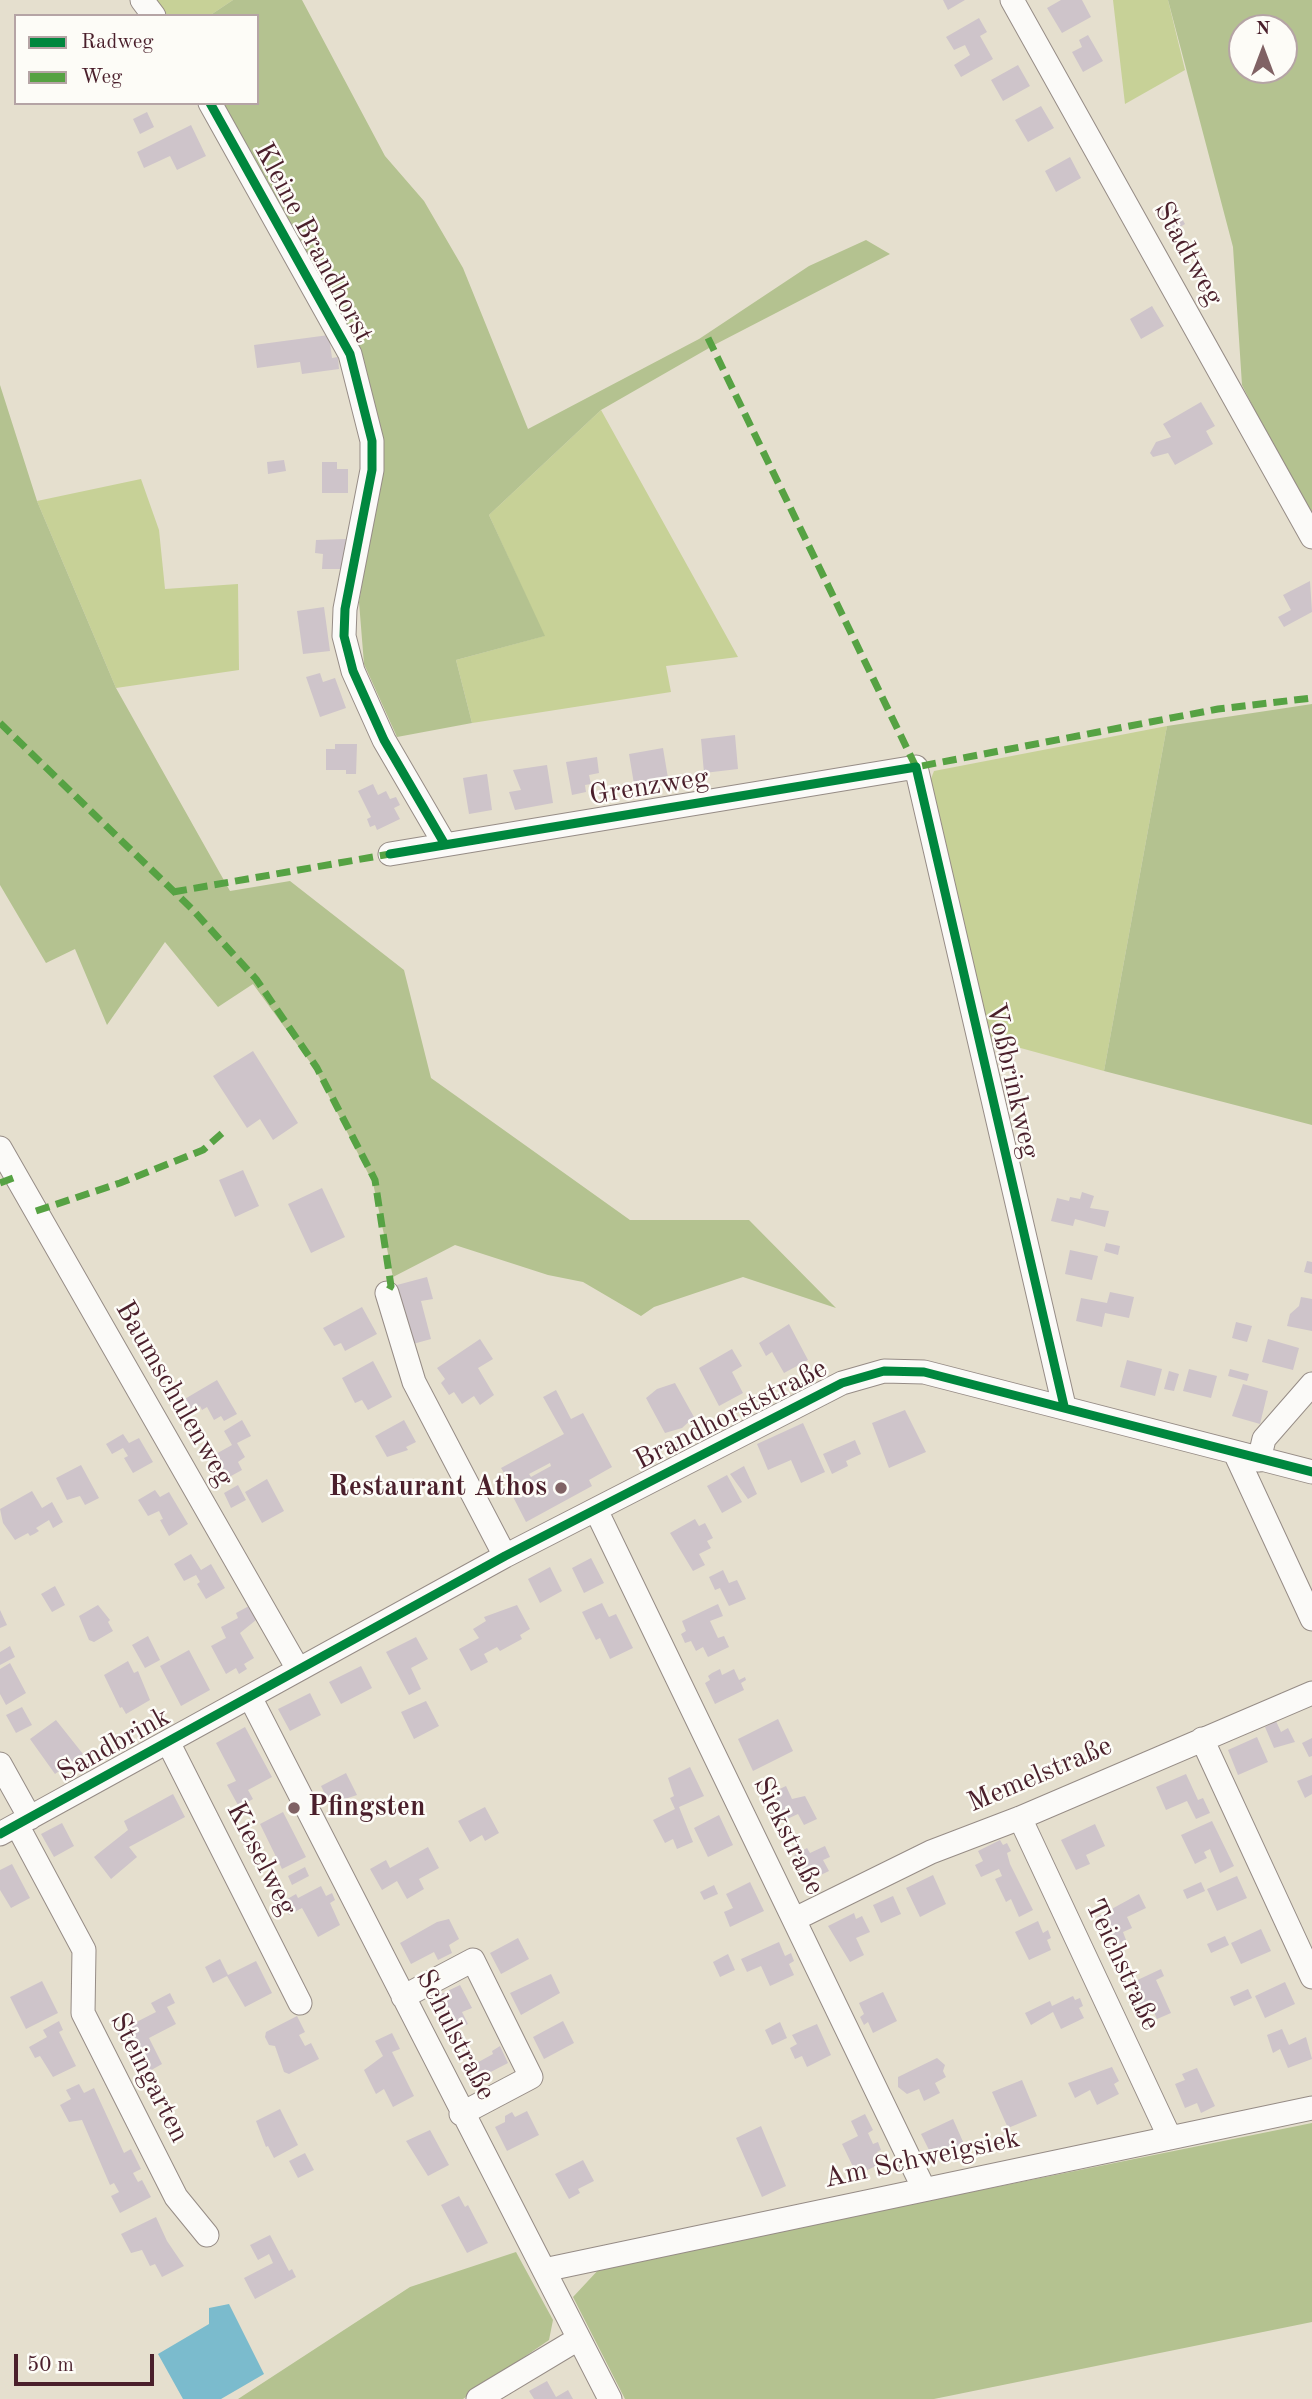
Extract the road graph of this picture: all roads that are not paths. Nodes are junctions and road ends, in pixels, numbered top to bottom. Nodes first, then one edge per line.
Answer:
1 (142, 0) edge
2 (1012, 0) edge
3 (153, 14) edge
4 (211, 105) edge
5 (1312, 537) edge
6 (916, 766) joint
7 (444, 843) junction
8 (390, 853) dead end
9 (0, 1148) edge
10 (387, 1293) dead end
11 (1312, 1384) edge
12 (1064, 1406) junction
13 (1235, 1453) junction
14 (1259, 1460) junction
15 (1312, 1472) edge
16 (596, 1510) junction
17 (505, 1556) junction
18 (1312, 1619) edge
19 (298, 1669) junction
20 (1312, 1693) edge
21 (250, 1697) junction
22 (1202, 1739) junction
23 (168, 1742) junction
24 (0, 1765) edge
25 (1020, 1818) junction
26 (16, 1826) edge
27 (795, 1919) junction
28 (1312, 1977) edge
29 (403, 1997) junction
30 (300, 2003) dead end
31 (1312, 2108) edge
32 (461, 2114) junction
33 (1170, 2138) junction
34 (925, 2189) junction
35 (207, 2235) dead end
36 (544, 2270) junction
37 (578, 2339) junction
38 (478, 2399) edge
39 (610, 2399) edge

1 - 3 street
2 - 5 street, Stadtweg
4 - 7 street, Kleine Brandhorst
6 - 7 street, Grenzweg
6 - 12 street, Voßbrinkweg
7 - 8 street, Grenzweg
9 - 19 street, Baumschulenweg
10 - 17 street
11 - 14 street
12 - 13 street, Brandhorststraße
12 - 16 street, Brandhorststraße
13 - 14 street, Brandhorststraße
13 - 18 street
14 - 15 street, Brandhorststraße
16 - 17 street, Brandhorststraße
16 - 27 street, Siekstraße
17 - 19 street, Brandhorststraße
19 - 21 street, Brandhorststraße
20 - 22 street, Memelstraße
21 - 23 street, Sandbrink
21 - 29 street, Schulstraße
22 - 25 street, Memelstraße
22 - 28 street
23 - 26 street, Sandbrink
23 - 30 street, Kieselweg
24 - 26 street, Steingarten
25 - 27 street, Memelstraße
25 - 33 street, Teichstraße
26 - 35 street, Steingarten
27 - 34 street, Siekstraße
29 - 32 street, Schulstraße
29 - 32 street
31 - 33 street, Am Schweigsiek
32 - 36 street, Schulstraße
33 - 34 street, Am Schweigsiek
34 - 36 street, Am Schweigsiek
36 - 37 street, Schulstraße
37 - 38 street
37 - 39 street, Schulstraße

